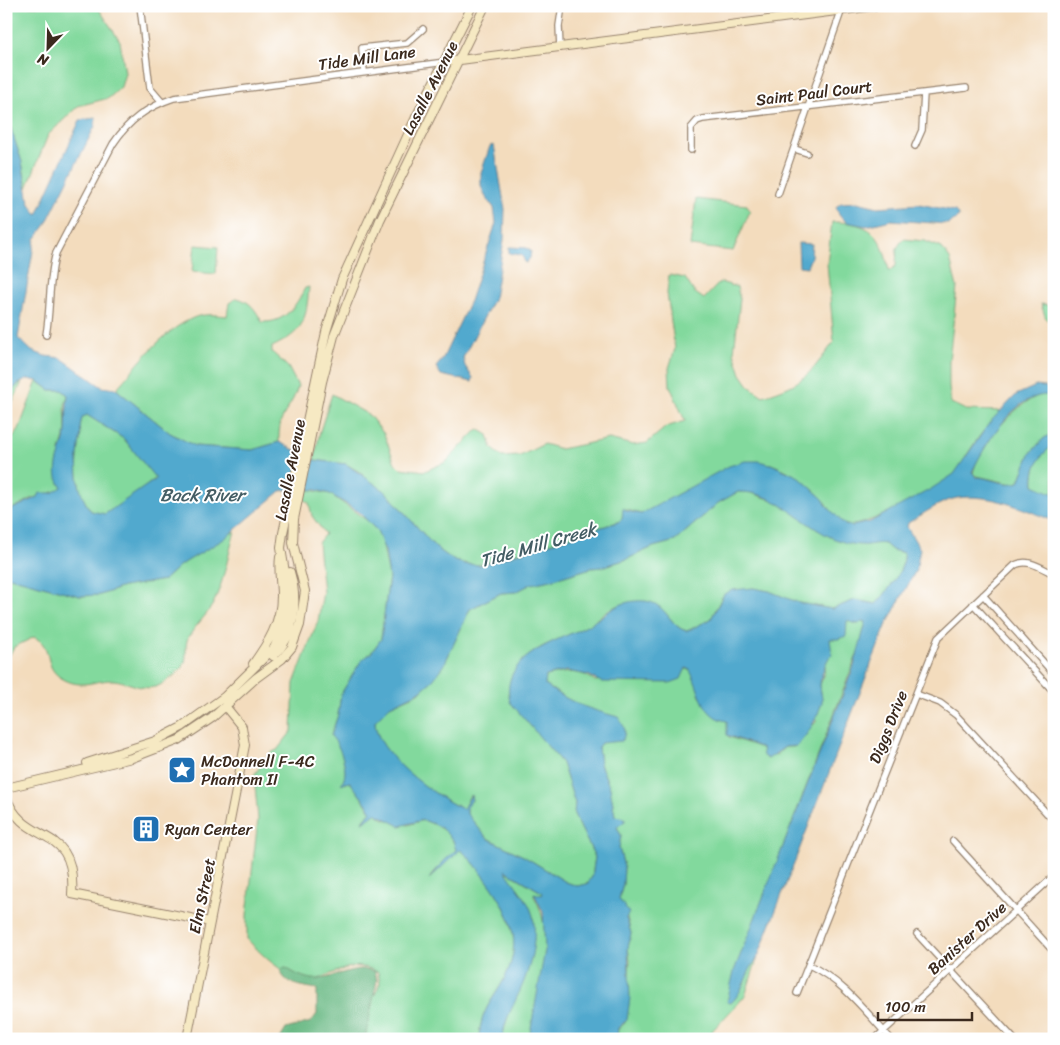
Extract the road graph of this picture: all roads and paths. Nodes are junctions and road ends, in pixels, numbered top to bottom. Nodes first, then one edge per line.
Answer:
1 (140, 6) edge
2 (472, 6) edge
3 (485, 6) edge
4 (562, 6) edge
5 (876, 6) edge
6 (844, 8) edge
7 (423, 29) dead end
8 (560, 48) junction
9 (459, 61) junction
10 (445, 62) junction
11 (364, 72) junction
12 (966, 88) dead end
13 (924, 94) junction
14 (162, 102) junction
15 (808, 108) junction
16 (915, 146) dead end
17 (795, 149) junction
18 (691, 150) dead end
19 (807, 153) dead end
20 (778, 194) dead end
21 (46, 335) dead end
22 (307, 436) junction
23 (294, 498) junction
24 (283, 533) junction
25 (1054, 574) edge
26 (982, 595) junction
27 (973, 604) junction
28 (1054, 674) edge
29 (244, 678) junction
30 (1054, 692) edge
31 (916, 694) junction
32 (225, 706) junction
33 (64, 772) junction
34 (6, 788) edge
35 (6, 796) edge
36 (1054, 821) edge
37 (953, 841) dead end
38 (1054, 876) edge
39 (1016, 911) junction
40 (210, 922) junction
41 (917, 934) dead end
42 (1054, 952) edge
43 (809, 965) junction
44 (951, 971) junction
45 (797, 993) dead end
46 (883, 1031) junction
47 (187, 1039) edge
48 (875, 1039) edge
49 (891, 1039) edge
50 (1014, 1039) edge

1 - 14 street
2 - 10 main road, Lasalle Avenue
3 - 9 main road, Lasalle Avenue
4 - 8 street
5 - 6 main road, Tide Mill Lane
6 - 8 main road, Tide Mill Lane
6 - 15 street
7 - 11 street
8 - 9 main road, Tide Mill Lane
9 - 10 main road, Tide Mill Lane
9 - 22 main road, Lasalle Avenue
10 - 11 street, Tide Mill Lane
10 - 22 main road, Lasalle Avenue
11 - 14 street, Tide Mill Lane
12 - 13 street, Saint Paul Court
13 - 15 street, Saint Paul Court
13 - 16 street
14 - 21 street, Tide Mill Lane
15 - 17 street
15 - 18 street, Saint Paul Court
17 - 19 street
17 - 20 street
22 - 23 main road, Lasalle Avenue
23 - 24 main road, Lasalle Avenue
23 - 32 main road, Lasalle Avenue
24 - 29 main road, Lasalle Avenue
24 - 29 main road, Lasalle Avenue
25 - 26 street, Diggs Drive
26 - 27 street, Diggs Drive
26 - 28 street
27 - 30 street
27 - 31 street, Diggs Drive
29 - 33 main road, Lasalle Avenue
31 - 36 street
31 - 43 street, Diggs Drive
32 - 33 main road, Lasalle Avenue
32 - 40 main road, Elm Street
33 - 34 main road
35 - 40 main road
37 - 39 street
38 - 39 street, Banister Drive
39 - 42 street
39 - 44 street, Banister Drive
40 - 47 main road, Elm Street
41 - 44 street
43 - 45 street, Diggs Drive
43 - 46 street
44 - 46 street, Banister Drive
44 - 50 street
46 - 48 street, Banister Drive
46 - 49 street

